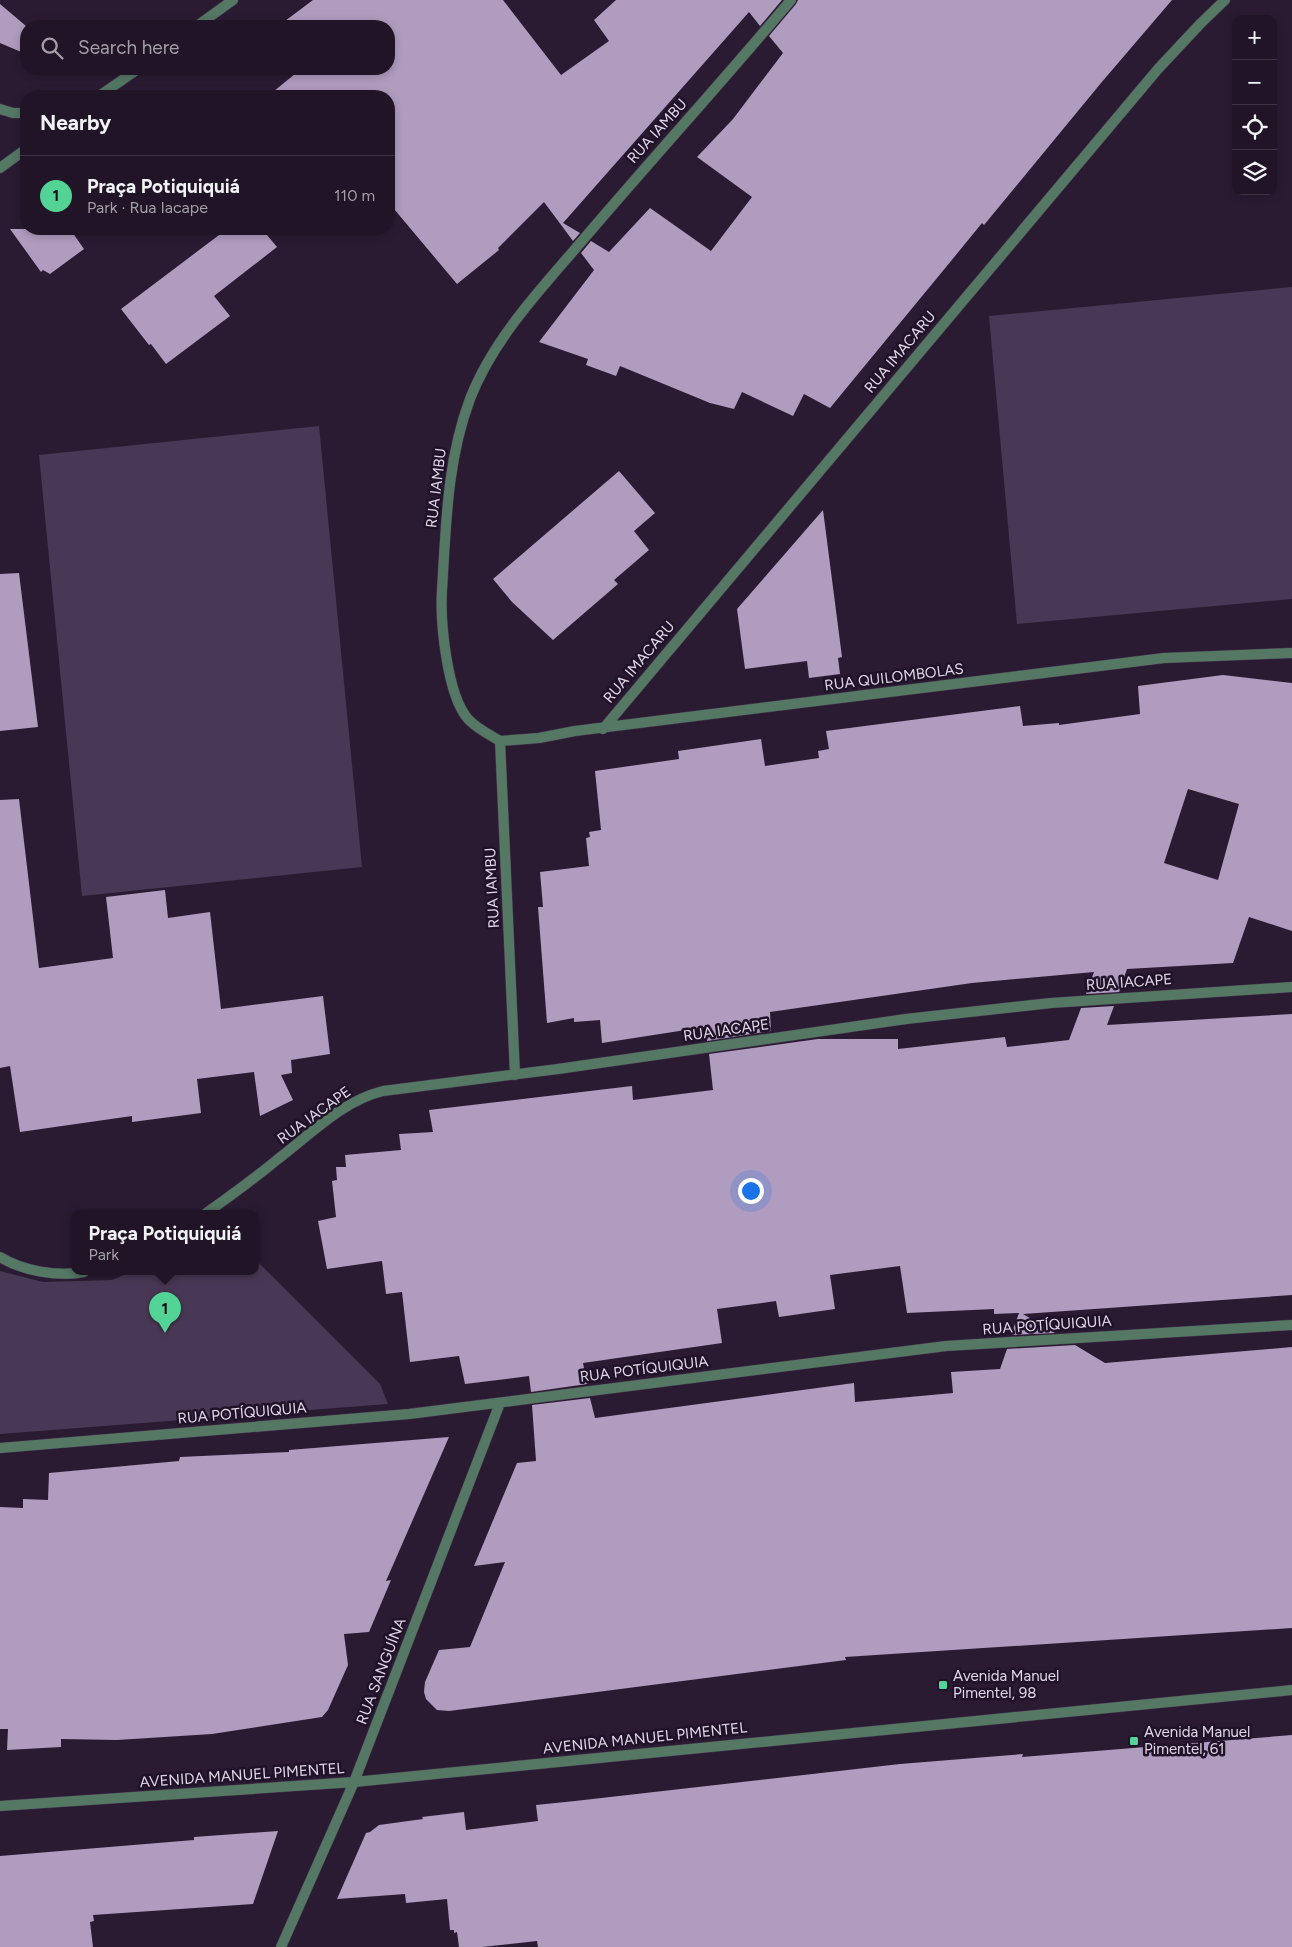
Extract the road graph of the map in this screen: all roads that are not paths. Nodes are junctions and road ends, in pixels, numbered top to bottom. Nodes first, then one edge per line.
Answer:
1 (233, 0) edge
2 (791, 0) edge
3 (1225, 0) edge
4 (205, 20) edge
5 (129, 75) edge
6 (108, 90) edge
7 (0, 110) edge
8 (20, 113) edge
9 (20, 153) edge
10 (0, 168) edge
11 (1292, 653) edge
12 (603, 729) junction
13 (500, 741) junction
14 (1292, 987) edge
15 (515, 1075) junction
16 (211, 1210) edge
17 (0, 1257) edge
18 (71, 1272) edge
19 (1292, 1325) edge
20 (500, 1403) junction
21 (0, 1448) edge
22 (1292, 1690) edge
23 (354, 1782) junction
24 (0, 1806) edge
25 (281, 1947) edge

1 - 4 street
2 - 13 street, RUA IAMBU
3 - 12 street, RUA IMACARU
5 - 6 street
7 - 8 street
9 - 10 street
11 - 12 street, RUA QUILOMBOLAS
12 - 13 street, RUA QUILOMBOLAS
13 - 15 street, RUA IAMBU
14 - 15 street, RUA IACAPE
15 - 16 street, RUA IACAPE
17 - 18 street
19 - 20 street, RUA POTÍQUIQUIA
20 - 21 street, RUA POTÍQUIQUIA
20 - 23 street, RUA SANGUÍNA
22 - 23 street, AVENIDA MANUEL PIMENTEL
23 - 24 street, AVENIDA MANUEL PIMENTEL
23 - 25 street, RUA SANGUÍNA

